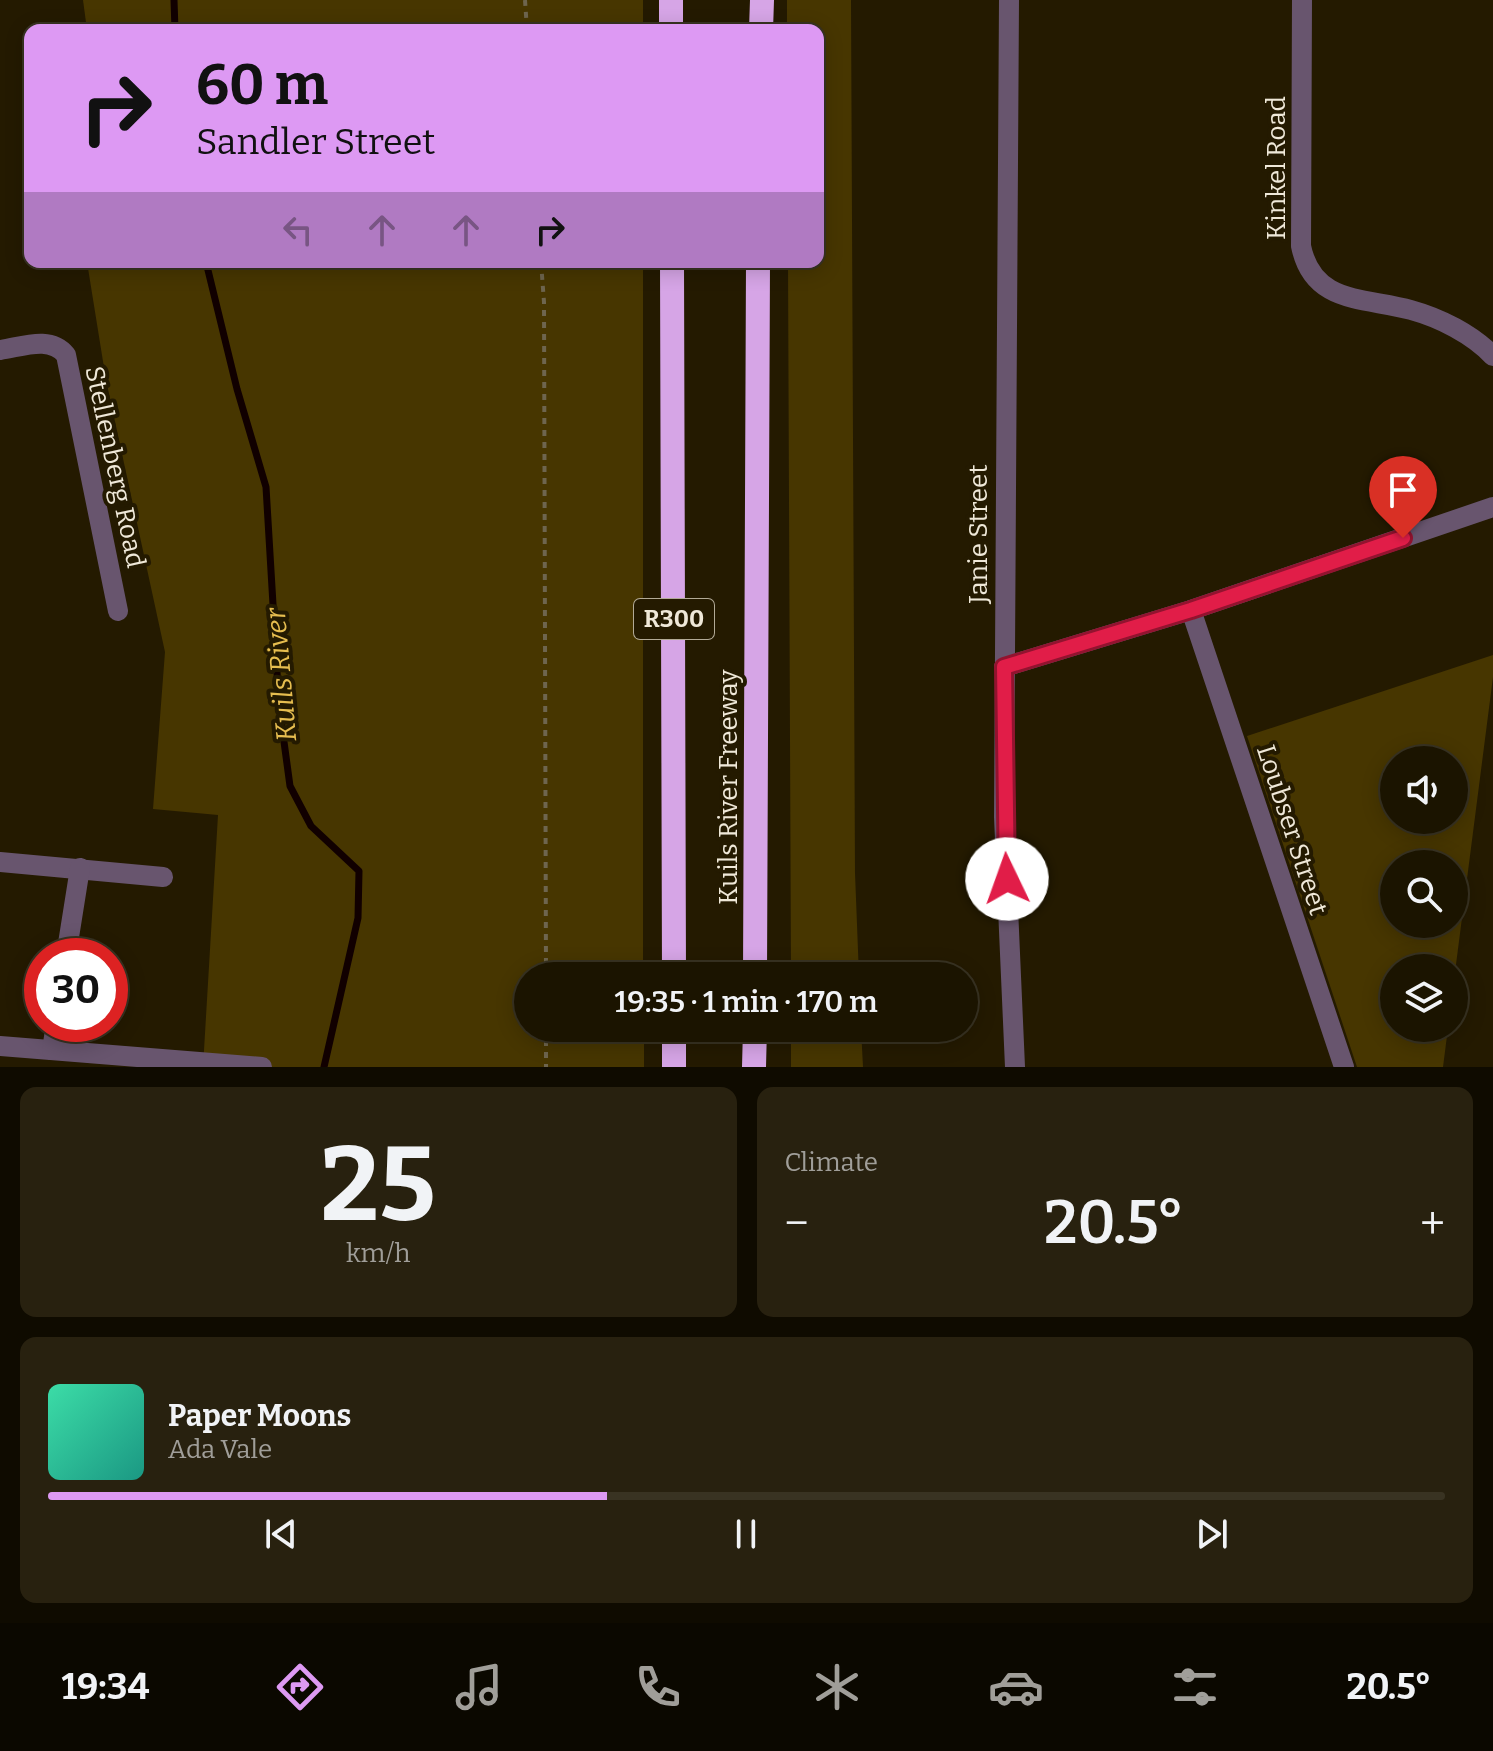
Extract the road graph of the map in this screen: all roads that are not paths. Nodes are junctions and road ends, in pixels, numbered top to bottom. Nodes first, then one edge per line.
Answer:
1 (671, 0) edge
2 (762, 0) edge
3 (1009, 0) edge
4 (1302, 0) edge
5 (671, 24) edge
6 (761, 24) edge
7 (672, 268) edge
8 (758, 268) edge
9 (0, 350) edge
10 (1493, 356) edge
11 (1493, 507) edge
12 (1191, 610) junction
13 (118, 611) dead end
14 (1004, 667) junction
15 (0, 862) edge
16 (80, 868) junction
17 (163, 877) dead end
18 (69, 938) edge
19 (674, 962) edge
20 (755, 962) edge
21 (674, 1042) edge
22 (755, 1042) edge
23 (0, 1046) edge
24 (41, 1055) edge
25 (183, 1064) edge
26 (262, 1067) edge
27 (674, 1067) edge
28 (754, 1067) edge
29 (1015, 1067) edge
30 (1344, 1067) edge

1 - 5 highway
2 - 6 highway
3 - 14 street, Janie Street
4 - 10 street, Kinkel Road
7 - 19 highway, Kuils River Freeway / R300
8 - 20 highway, Kuils River Freeway
9 - 13 street, Stellenberg Road
11 - 12 street
12 - 14 street
12 - 30 street, Loubser Street
14 - 29 street, Janie Street
15 - 16 street
16 - 17 street
16 - 18 street
21 - 27 highway
22 - 28 highway
23 - 24 street
24 - 25 street
25 - 26 street

